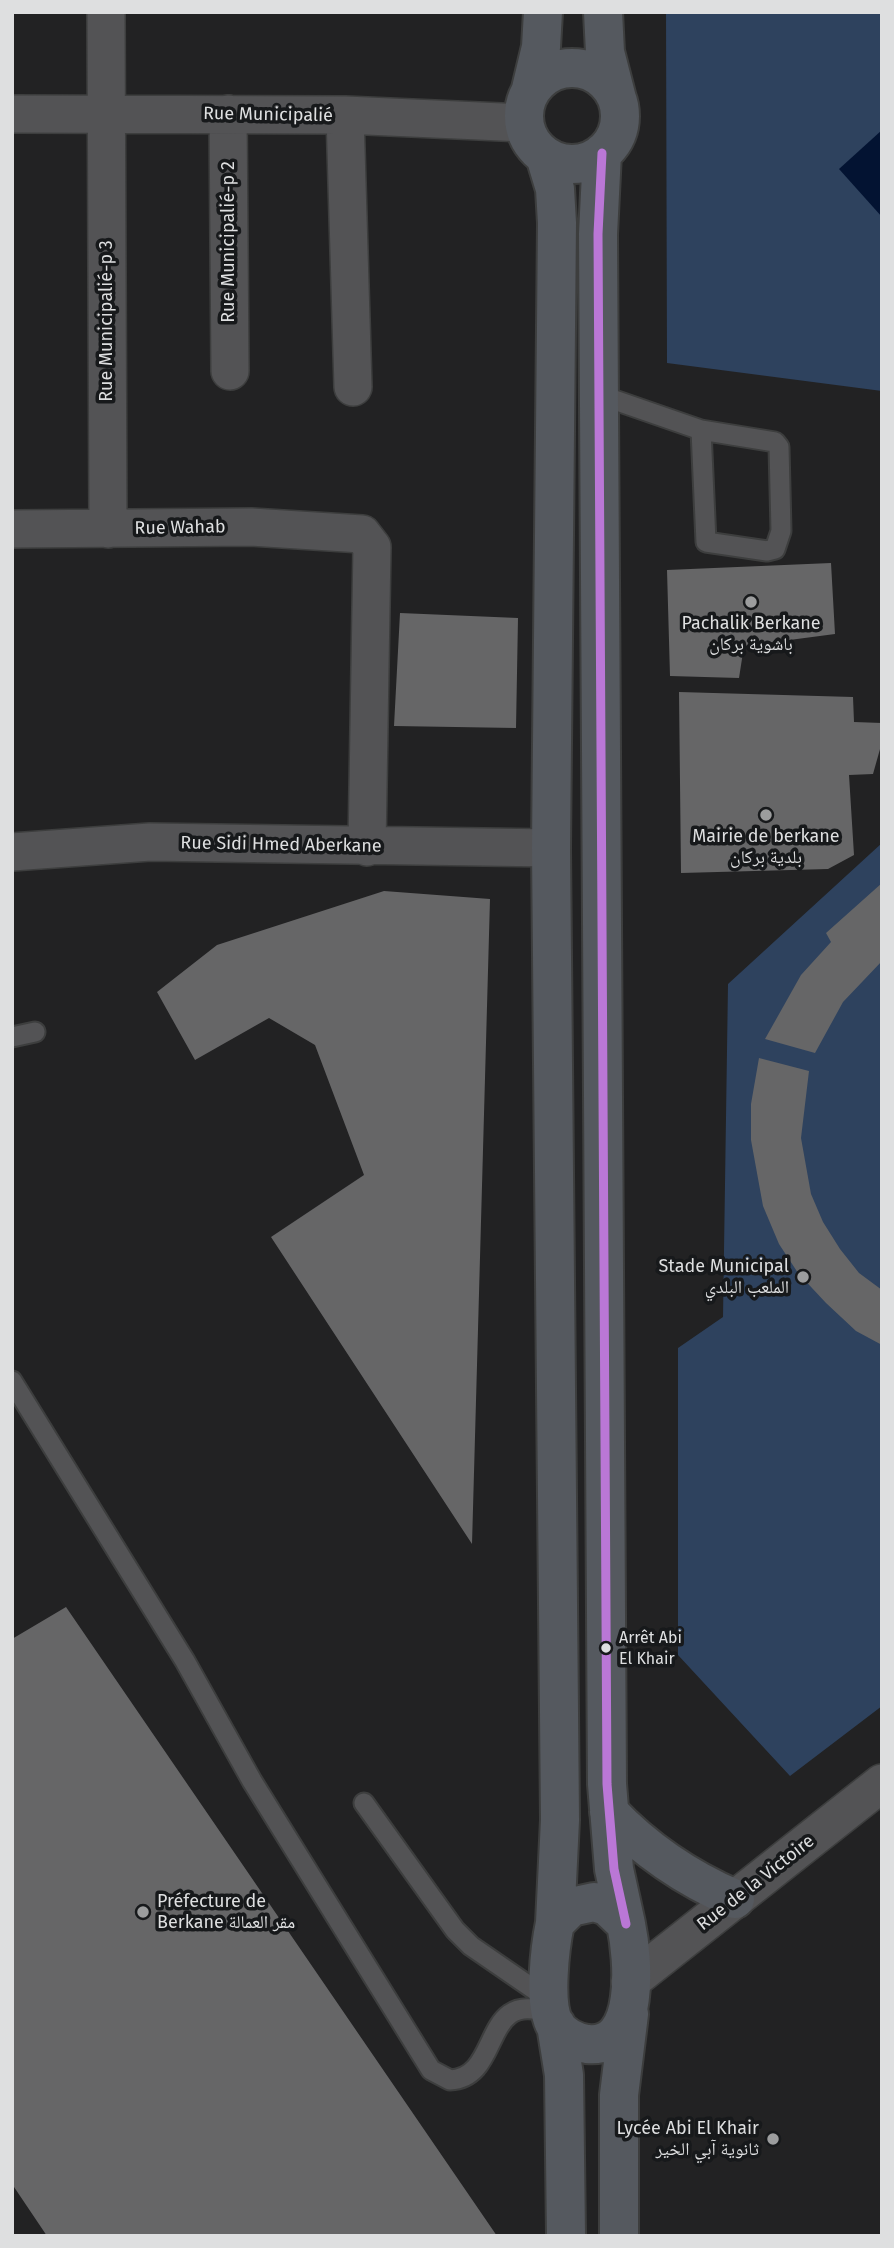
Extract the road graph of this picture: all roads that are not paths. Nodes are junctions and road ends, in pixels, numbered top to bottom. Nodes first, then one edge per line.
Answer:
1 (106, 12) edge
2 (543, 12) edge
3 (603, 12) edge
4 (617, 99) junction
5 (528, 106) junction
6 (12, 114) edge
7 (106, 114) junction
8 (228, 114) junction
9 (345, 116) junction
10 (602, 153) junction
11 (545, 156) junction
12 (230, 371) dead end
13 (353, 387) dead end
14 (600, 395) junction
15 (701, 430) junction
16 (108, 528) junction
17 (12, 529) edge
18 (367, 847) junction
19 (551, 848) junction
20 (12, 852) edge
21 (35, 1032) dead end
22 (12, 1037) edge
23 (12, 1381) edge
24 (882, 1783) edge
25 (364, 1803) dead end
26 (608, 1812) junction
27 (735, 1899) junction
28 (555, 1923) junction
29 (626, 1924) junction
30 (629, 1998) junction
31 (552, 2013) junction
32 (566, 2236) edge
33 (619, 2236) edge

1 - 7 street, Rue Municipalié-p 3
2 - 5 highway
3 - 4 highway
4 - 5 highway
4 - 10 highway
5 - 9 street, Rue Municipalié
5 - 11 highway
6 - 7 street, Rue Municipalié
7 - 8 street, Rue Municipalié
7 - 16 street, Rue Municipalié-p 3
8 - 9 street, Rue Municipalié
8 - 12 street, Rue Municipalié-p 2
9 - 13 street
10 - 11 highway
10 - 14 highway
11 - 19 highway
14 - 15 lane
14 - 26 highway
15 - 15 lane
16 - 17 street, Rue Wahab
16 - 18 street, Rue Wahab
18 - 19 street, Rue Sidi Hmed Aberkane
18 - 20 street, Rue Sidi Hmed Aberkane
19 - 28 highway
21 - 22 lane
23 - 31 lane
24 - 27 street, Rue de la Victoire
25 - 31 lane
26 - 27 highway
26 - 29 highway
27 - 30 street, Rue de la Victoire
28 - 29 highway
28 - 31 highway
29 - 30 highway
30 - 31 highway
30 - 33 highway
31 - 32 highway

